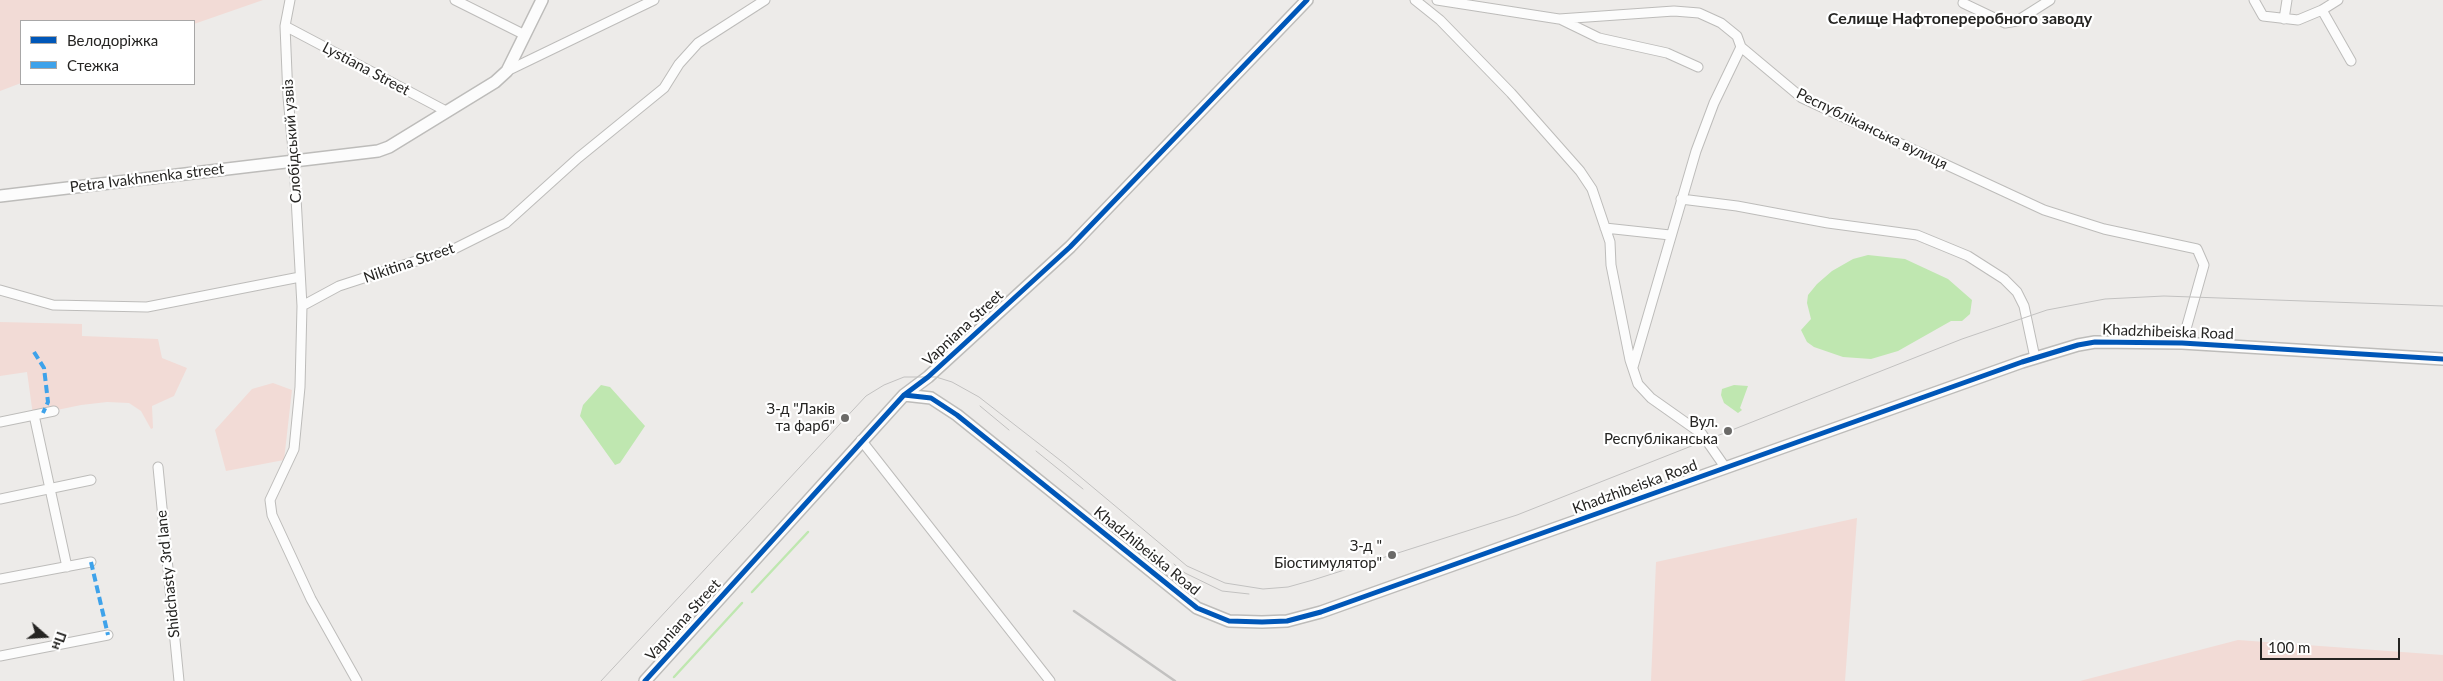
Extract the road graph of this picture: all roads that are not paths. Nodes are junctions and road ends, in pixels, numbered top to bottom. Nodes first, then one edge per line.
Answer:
1 (455, 0) edge
2 (542, 0) edge
3 (654, 0) edge
4 (765, 0) edge
5 (1307, 0) edge
6 (1415, 0) edge
7 (1437, 0) edge
8 (2050, 0) edge
9 (2254, 0) edge
10 (2287, 0) edge
11 (2338, 0) edge
12 (289, 3) edge
13 (1963, 3) dead end
14 (2322, 10) junction
15 (2284, 18) junction
16 (1559, 19) junction
17 (285, 26) junction
18 (525, 35) junction
19 (1741, 47) junction
20 (2351, 61) dead end
21 (1698, 67) dead end
22 (507, 71) junction
23 (446, 111) junction
24 (294, 161) junction
25 (0, 196) edge
26 (1681, 199) junction
27 (1605, 228) junction
28 (1670, 234) junction
29 (300, 277) junction
30 (0, 290) edge
31 (302, 306) junction
32 (2182, 343) junction
33 (2035, 358) junction
34 (2443, 359) edge
35 (1633, 367) junction
36 (904, 395) junction
37 (54, 411) dead end
38 (34, 415) junction
39 (0, 422) edge
40 (861, 440) junction
41 (158, 467) dead end
42 (1725, 467) junction
43 (90, 480) dead end
44 (50, 489) junction
45 (0, 499) edge
46 (91, 562) dead end
47 (67, 567) junction
48 (0, 579) edge
49 (108, 635) dead end
50 (0, 656) edge
51 (179, 681) edge
52 (357, 681) edge
53 (645, 681) edge
54 (1050, 681) edge

1 - 18 street
2 - 18 street
3 - 22 street
4 - 31 street, Nikitina Street
5 - 36 street, Vapniana Street
6 - 27 street
7 - 16 street, Республіканська вулиця
8 - 13 street
9 - 15 street
10 - 15 street
11 - 14 street
12 - 17 street, Слобідський узвіз
14 - 15 street
14 - 20 street
16 - 19 street, Республіканська вулиця
16 - 21 street
17 - 23 street, Lystiana Street
17 - 24 street, Слобідський узвіз
18 - 22 street
19 - 26 street
19 - 32 street, Республіканська вулиця
22 - 23 street, Petra Ivakhnenka street
23 - 24 street, Petra Ivakhnenka street
24 - 25 street, Petra Ivakhnenka street
24 - 29 street, Слобідський узвіз
26 - 28 street
26 - 33 street
27 - 28 street
27 - 35 street
28 - 35 street
29 - 30 street
29 - 31 street
31 - 52 street
32 - 33 street, Khadzhibeiska Road
32 - 34 street, Khadzhibeiska Road
33 - 42 street, Khadzhibeiska Road
35 - 42 street
36 - 40 street, Vapniana Street
36 - 42 street, Khadzhibeiska Road
37 - 38 street
38 - 39 street
38 - 44 street
40 - 53 street, Vapniana Street
40 - 54 street
41 - 51 street, Shidchasty 3rd lane
43 - 44 street
44 - 45 street
44 - 47 street
46 - 47 street
47 - 48 street
49 - 50 street

